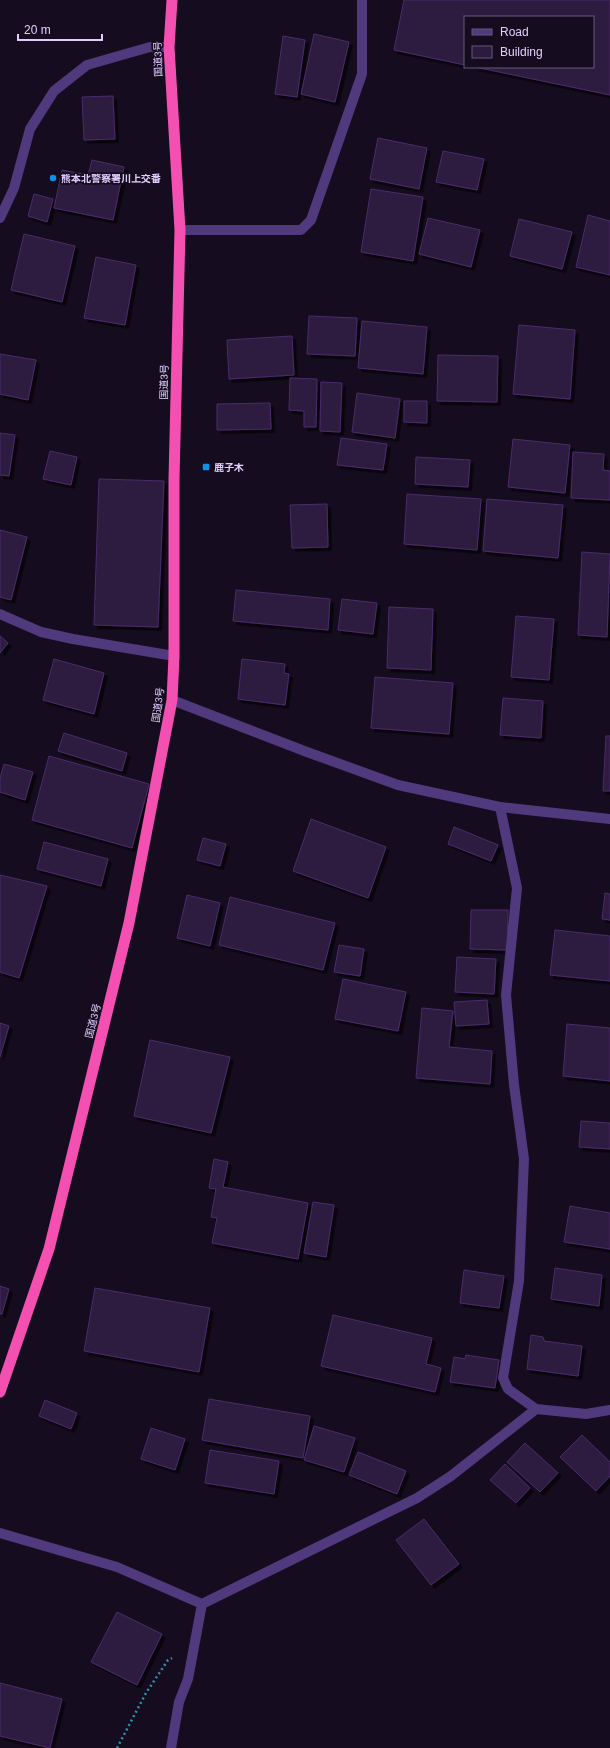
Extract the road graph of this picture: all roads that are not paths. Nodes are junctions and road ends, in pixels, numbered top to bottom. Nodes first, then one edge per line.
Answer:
1 (172, 0) edge
2 (362, 0) edge
3 (169, 47) junction
4 (0, 218) edge
5 (180, 230) junction
6 (0, 614) edge
7 (174, 656) junction
8 (172, 700) junction
9 (500, 807) junction
10 (610, 819) edge
11 (0, 1392) edge
12 (536, 1409) junction
13 (610, 1410) edge
14 (0, 1532) edge
15 (202, 1604) junction
16 (171, 1748) edge

1 - 3 highway, 国道3号
2 - 5 street
3 - 4 street
3 - 5 highway, 国道3号
5 - 7 highway, 国道3号
6 - 7 street
7 - 8 highway, 国道3号
8 - 9 street
8 - 11 highway, 国道3号
9 - 10 street
9 - 12 street
12 - 13 street
12 - 15 street
14 - 15 street
15 - 16 street

